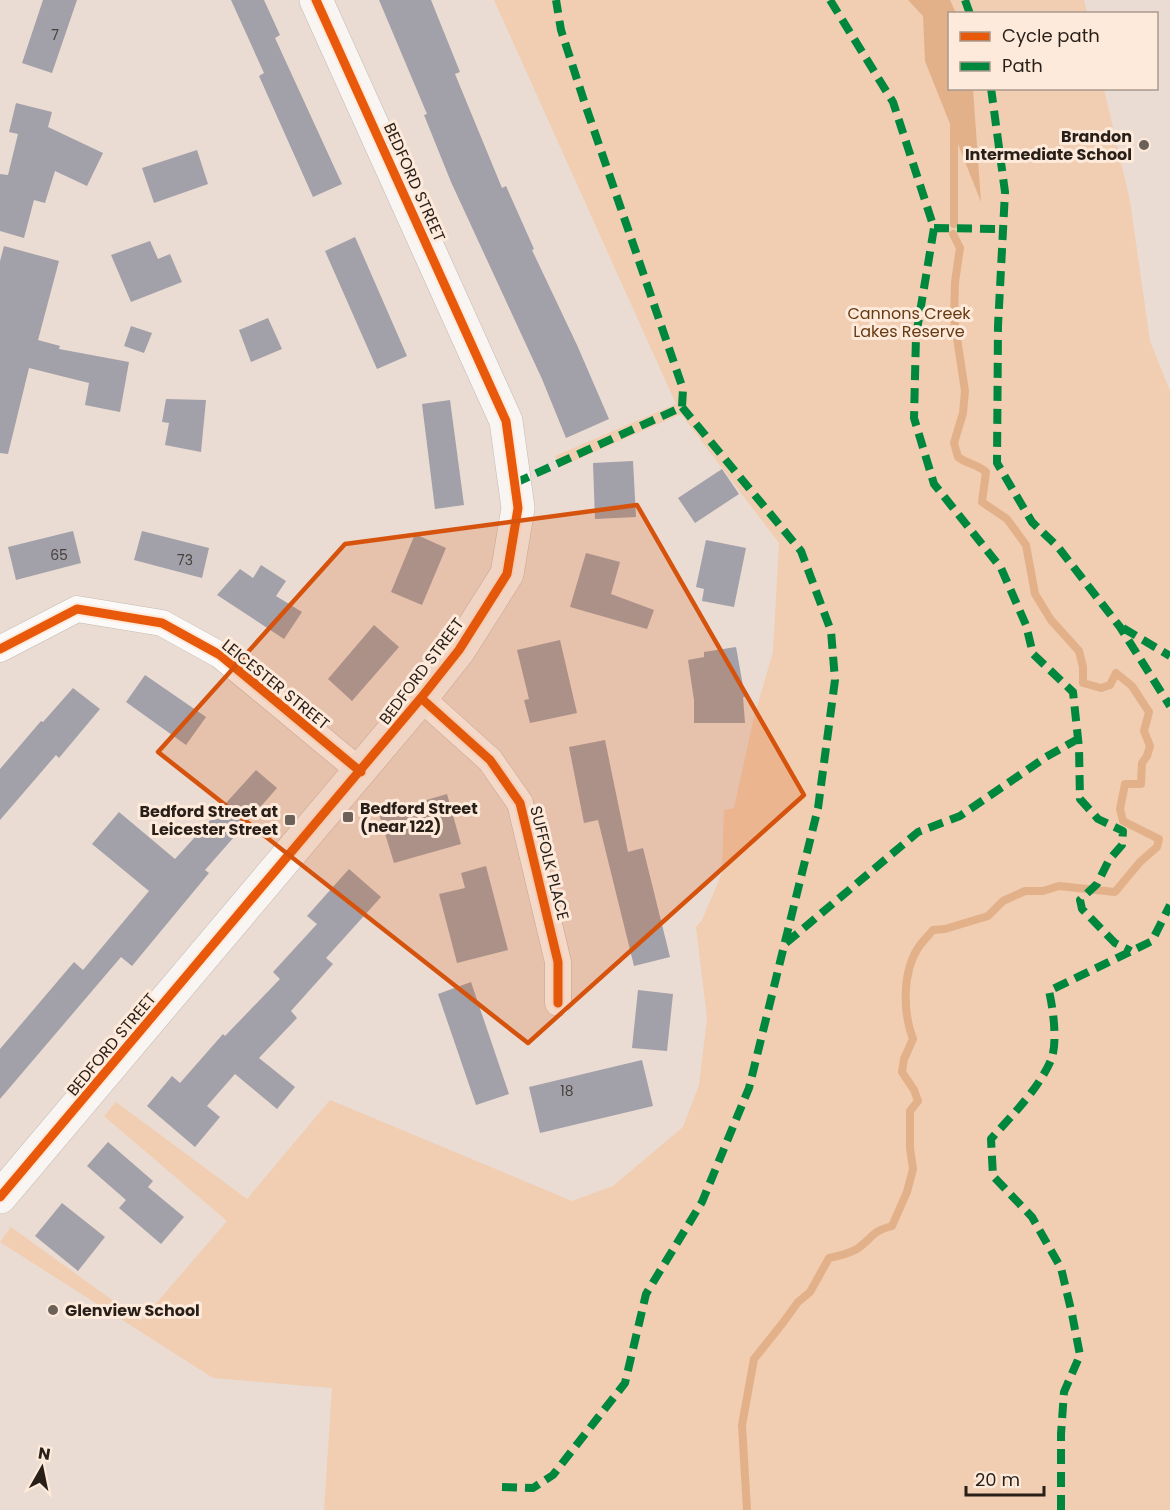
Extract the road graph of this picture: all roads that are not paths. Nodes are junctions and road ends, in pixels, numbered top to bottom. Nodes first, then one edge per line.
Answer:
1 (316, 0) edge
2 (0, 649) edge
3 (421, 698) junction
4 (361, 772) junction
5 (558, 1003) dead end
6 (0, 1197) edge

1 - 3 street, BEDFORD STREET
2 - 4 street, LEICESTER STREET
3 - 4 street, BEDFORD STREET
3 - 5 street, SUFFOLK PLACE
4 - 6 street, BEDFORD STREET

